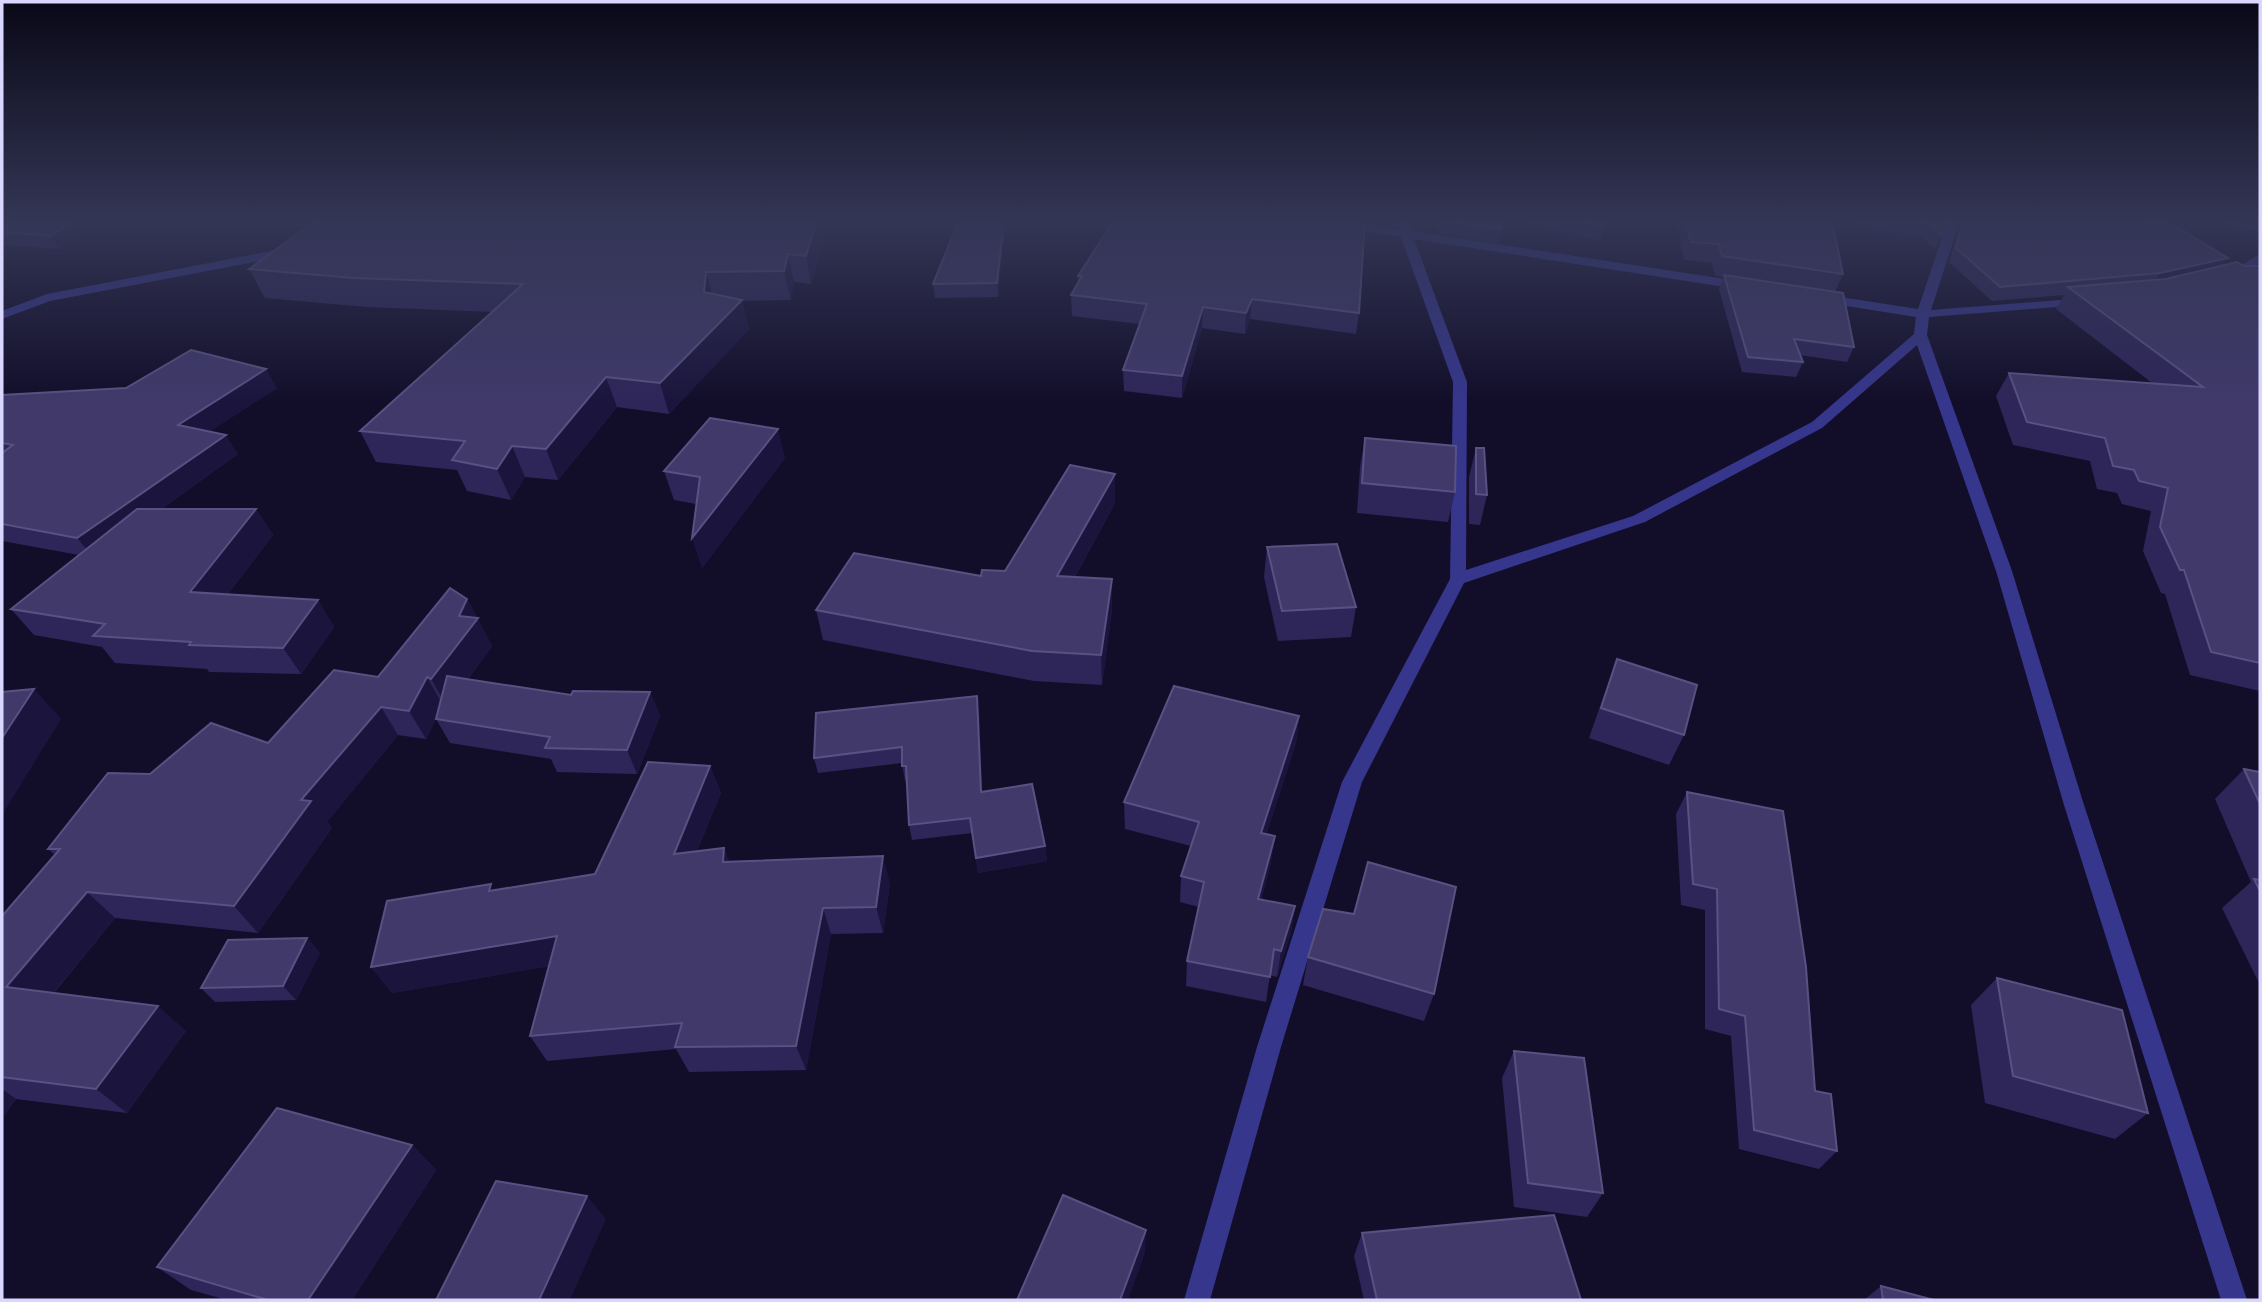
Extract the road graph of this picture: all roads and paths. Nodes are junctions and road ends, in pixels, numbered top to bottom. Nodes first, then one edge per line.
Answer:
1 (139, 281) edge
2 (1425, 281) edge
3 (1710, 281) edge
4 (1934, 281) edge
5 (1758, 288) edge
6 (1813, 297) edge
7 (47, 299) junction
8 (2098, 300) edge
9 (2, 302) edge
10 (1923, 314) junction
11 (2, 315) edge
12 (1920, 335) junction
13 (1458, 579) junction
14 (1197, 1300) edge
15 (2234, 1300) edge

1 - 7 street
2 - 13 street
3 - 5 street
4 - 10 street
6 - 10 street
7 - 9 street
7 - 11 street
8 - 10 street
10 - 12 street
12 - 13 street
12 - 15 street
13 - 14 street

